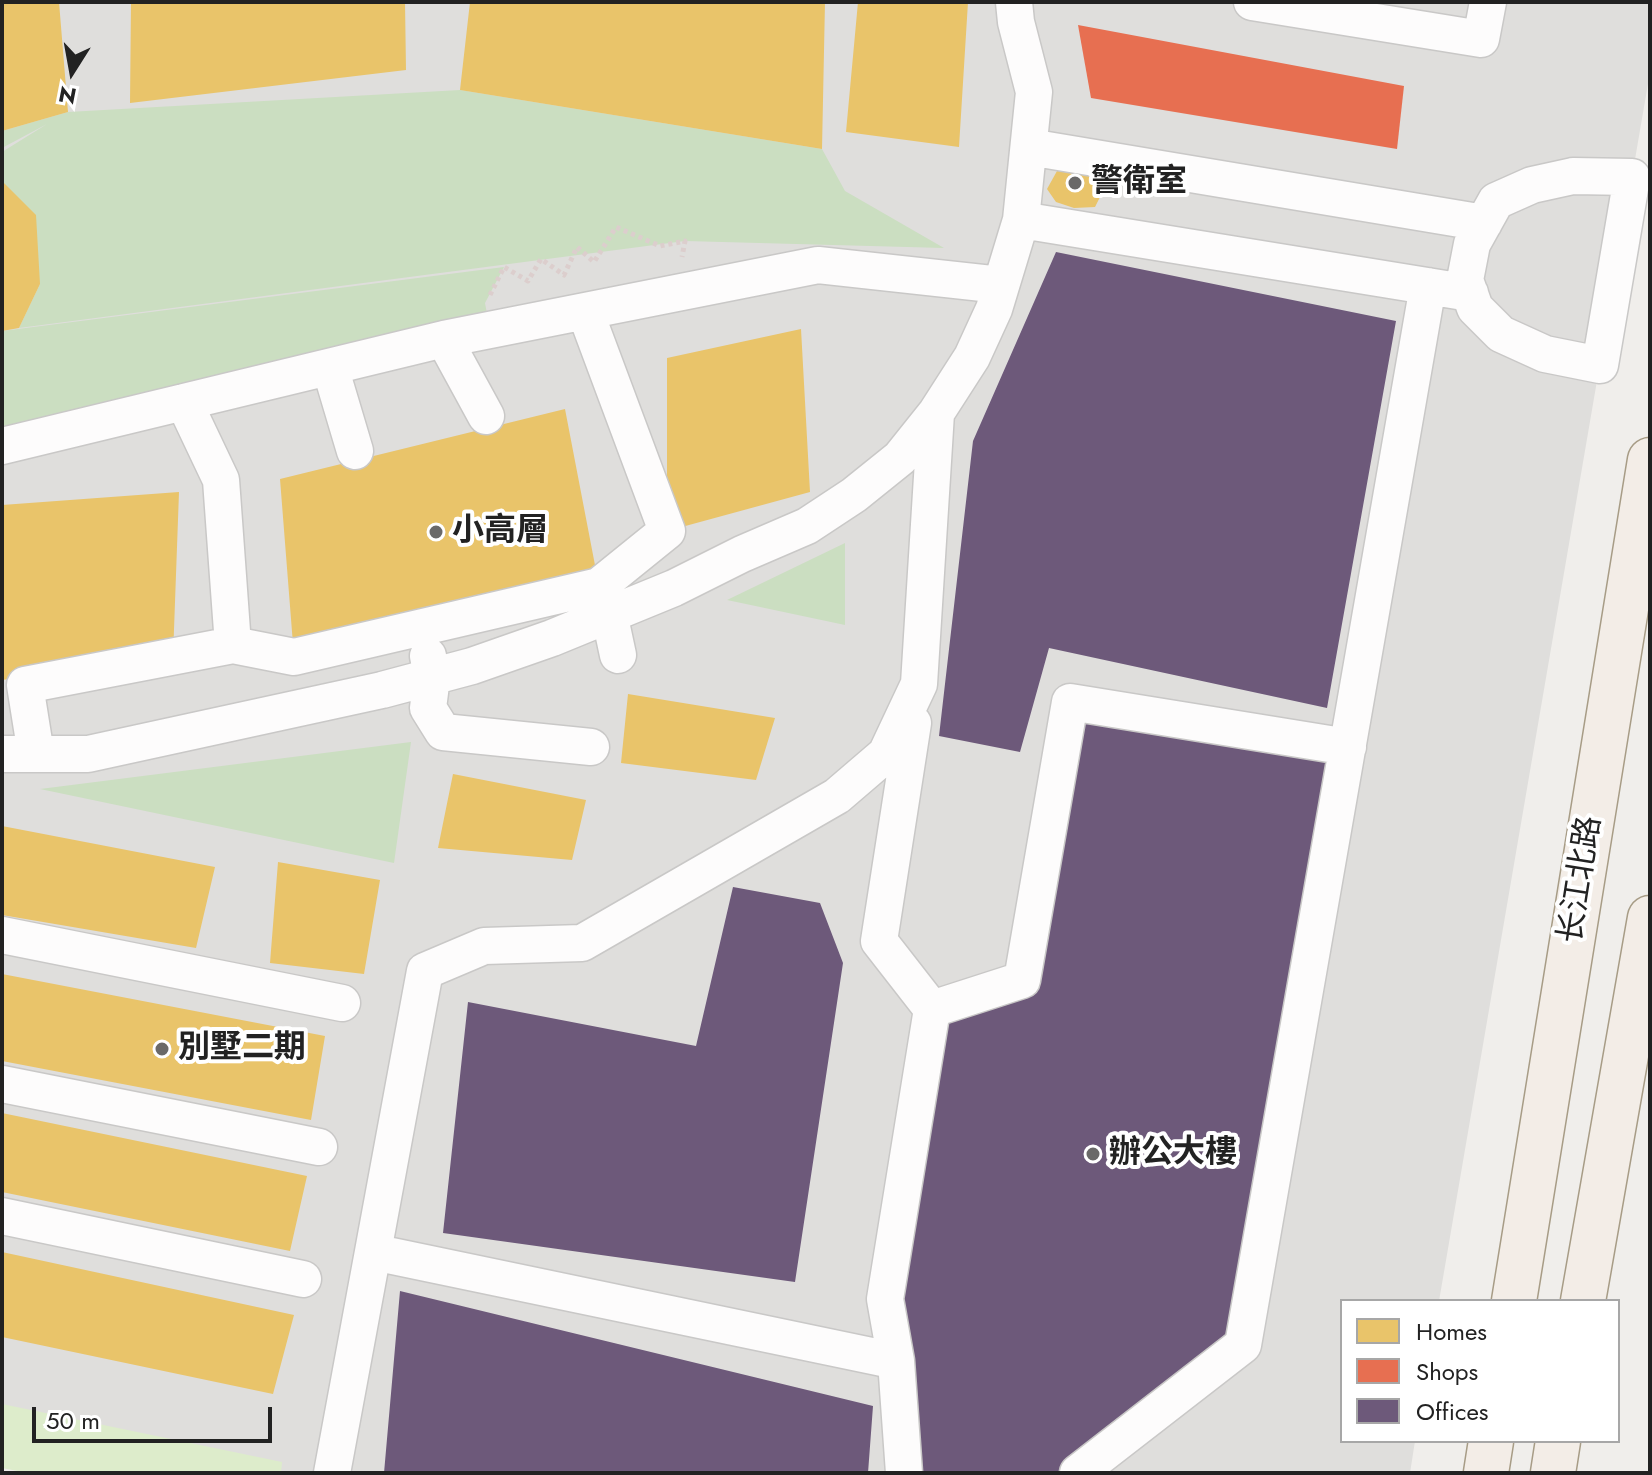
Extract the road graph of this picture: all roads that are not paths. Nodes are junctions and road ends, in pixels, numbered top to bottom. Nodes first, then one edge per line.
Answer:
1 (1014, 2) edge
2 (1252, 2) edge
3 (1488, 2) edge
4 (1029, 147) junction
5 (1021, 220) junction
6 (1484, 223) junction
7 (1001, 285) junction
8 (1428, 286) junction
9 (1470, 293) junction
10 (585, 311) junction
11 (444, 339) junction
12 (330, 367) junction
13 (184, 402) junction
14 (936, 413) junction
15 (486, 416) dead end
16 (2, 446) edge
17 (355, 451) dead end
18 (1650, 460) edge
19 (609, 613) junction
20 (424, 626) junction
21 (233, 645) junction
22 (618, 655) dead end
23 (432, 677) junction
24 (919, 684) junction
25 (591, 747) dead end
26 (1348, 747) junction
27 (19, 754) edge
28 (1650, 918) edge
29 (2, 935) edge
30 (1642, 993) edge
31 (342, 1003) dead end
32 (932, 1009) junction
33 (2, 1084) edge
34 (319, 1147) dead end
35 (2, 1216) edge
36 (373, 1252) junction
37 (303, 1279) dead end
38 (1514, 1299) edge
39 (1583, 1299) edge
40 (896, 1361) junction
41 (1491, 1443) edge
42 (1558, 1443) edge
43 (332, 1473) edge
44 (904, 1473) edge
45 (1078, 1473) edge
46 (1486, 1473) edge
47 (1553, 1473) edge

1 - 4 lane
2 - 3 lane
4 - 5 lane
4 - 6 lane
5 - 7 lane
5 - 8 lane
6 - 9 lane
6 - 9 lane
7 - 10 lane
7 - 14 lane
8 - 9 lane
8 - 26 lane
10 - 11 lane
10 - 20 lane
11 - 12 lane
11 - 15 lane
12 - 13 lane
12 - 17 lane
13 - 16 lane
13 - 21 lane
14 - 19 lane
14 - 24 lane
18 - 38 main road, 长江北路
19 - 22 lane
19 - 23 lane
20 - 21 lane
20 - 23 lane
21 - 27 lane
23 - 25 lane
23 - 27 lane
24 - 32 lane
24 - 36 lane
26 - 32 lane
26 - 45 lane
28 - 30 main road
29 - 31 lane
30 - 39 main road
32 - 40 lane
33 - 34 lane
35 - 37 lane
36 - 40 lane
36 - 43 lane
40 - 44 lane
41 - 46 main road
42 - 47 main road

